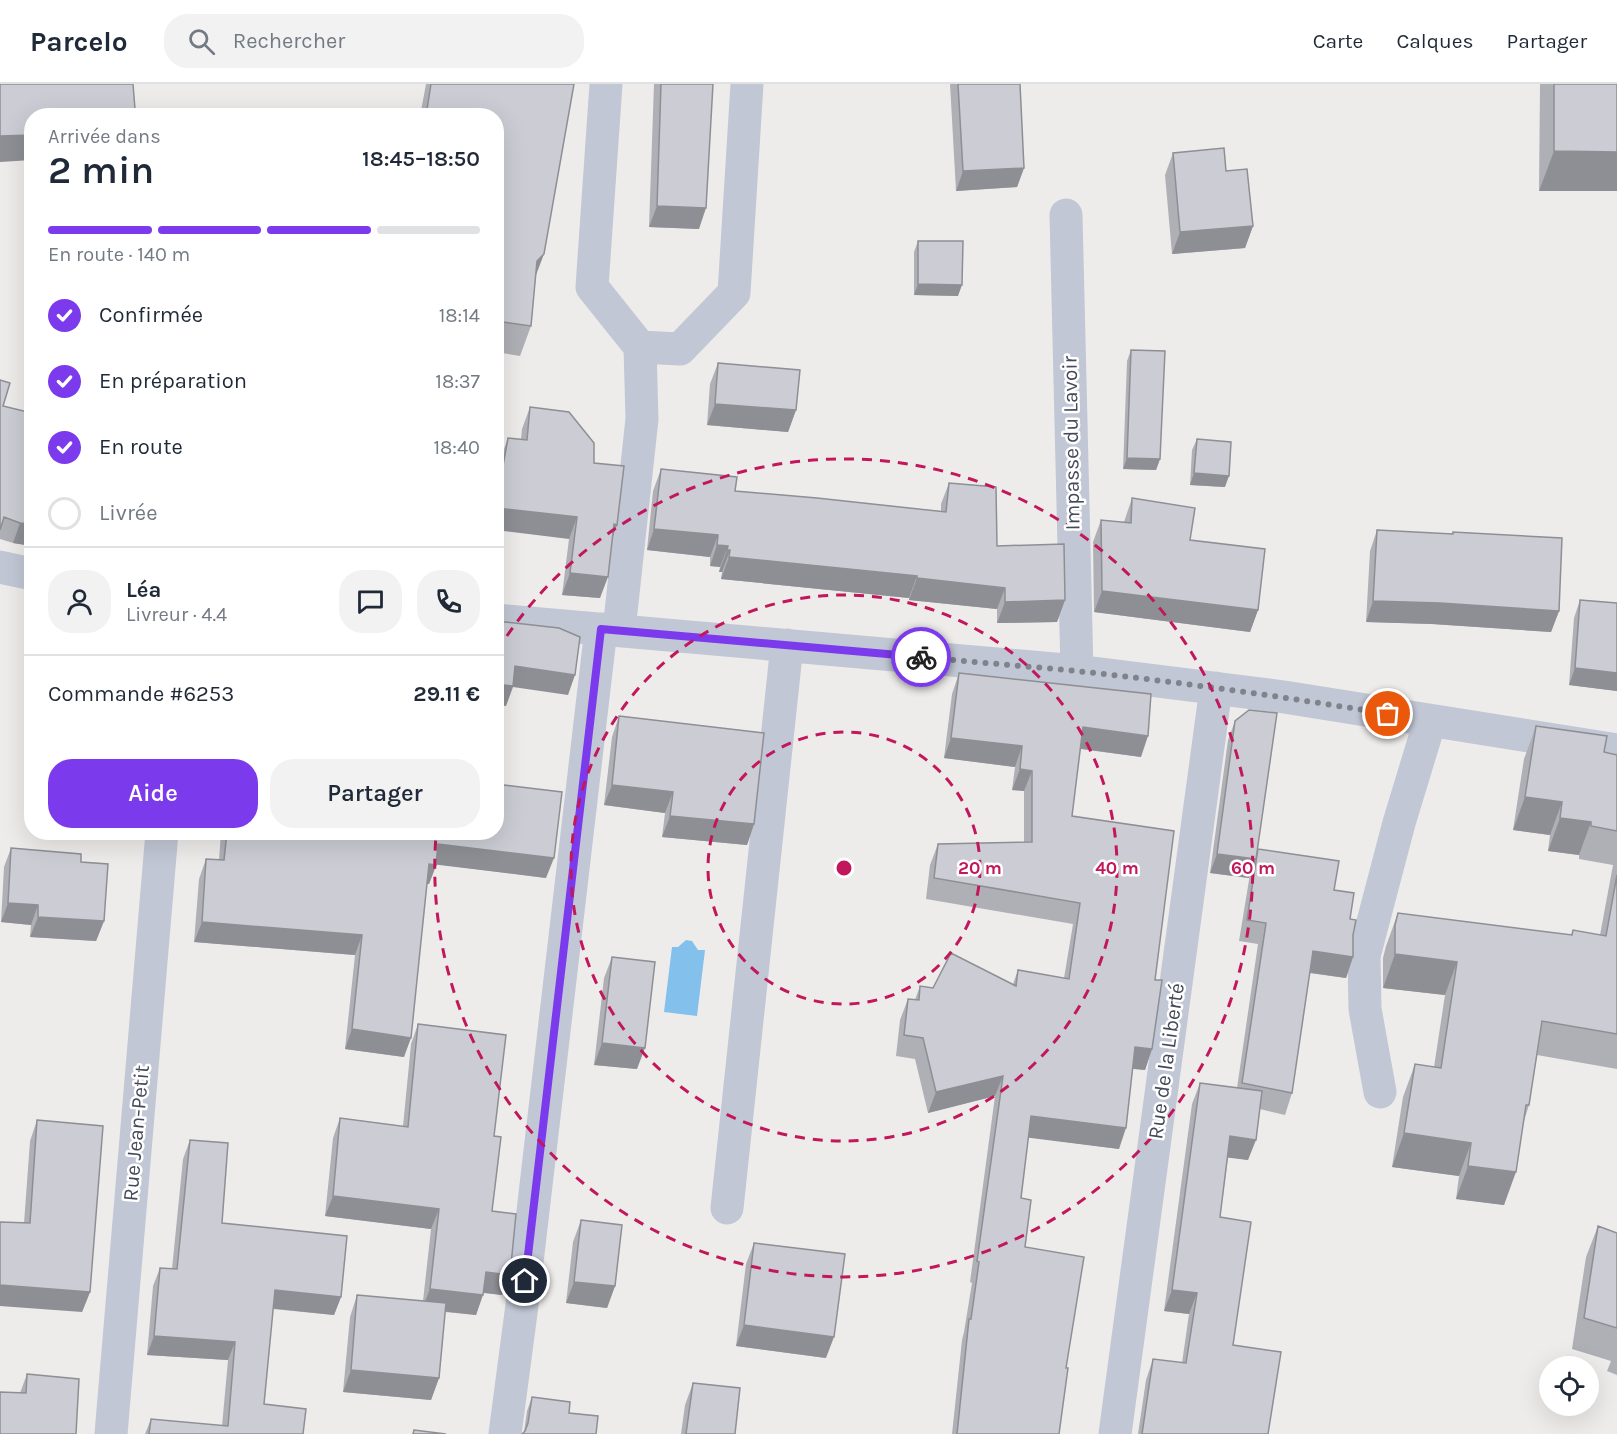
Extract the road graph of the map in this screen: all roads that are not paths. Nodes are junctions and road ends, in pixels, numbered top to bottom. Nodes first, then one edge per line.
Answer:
1 (606, 84) edge
2 (747, 84) edge
3 (1066, 215) dead end
4 (640, 347) junction
5 (0, 567) edge
6 (24, 572) edge
7 (504, 621) edge
8 (610, 629) junction
9 (787, 645) junction
10 (1077, 671) junction
11 (1216, 688) junction
12 (1430, 721) junction
13 (1617, 750) edge
14 (161, 840) edge
15 (1380, 1092) dead end
16 (727, 1208) dead end
17 (111, 1434) edge
18 (505, 1434) edge
19 (1115, 1434) edge

1 - 4 street
2 - 4 street
3 - 10 street, Impasse du Lavoir
4 - 8 street
5 - 6 street
7 - 8 street
8 - 9 street
8 - 18 street
9 - 10 street
9 - 16 street
10 - 11 street
11 - 12 street
11 - 19 street, Rue de la Liberté
12 - 13 street
12 - 15 street
14 - 17 street, Rue Jean-Petit

